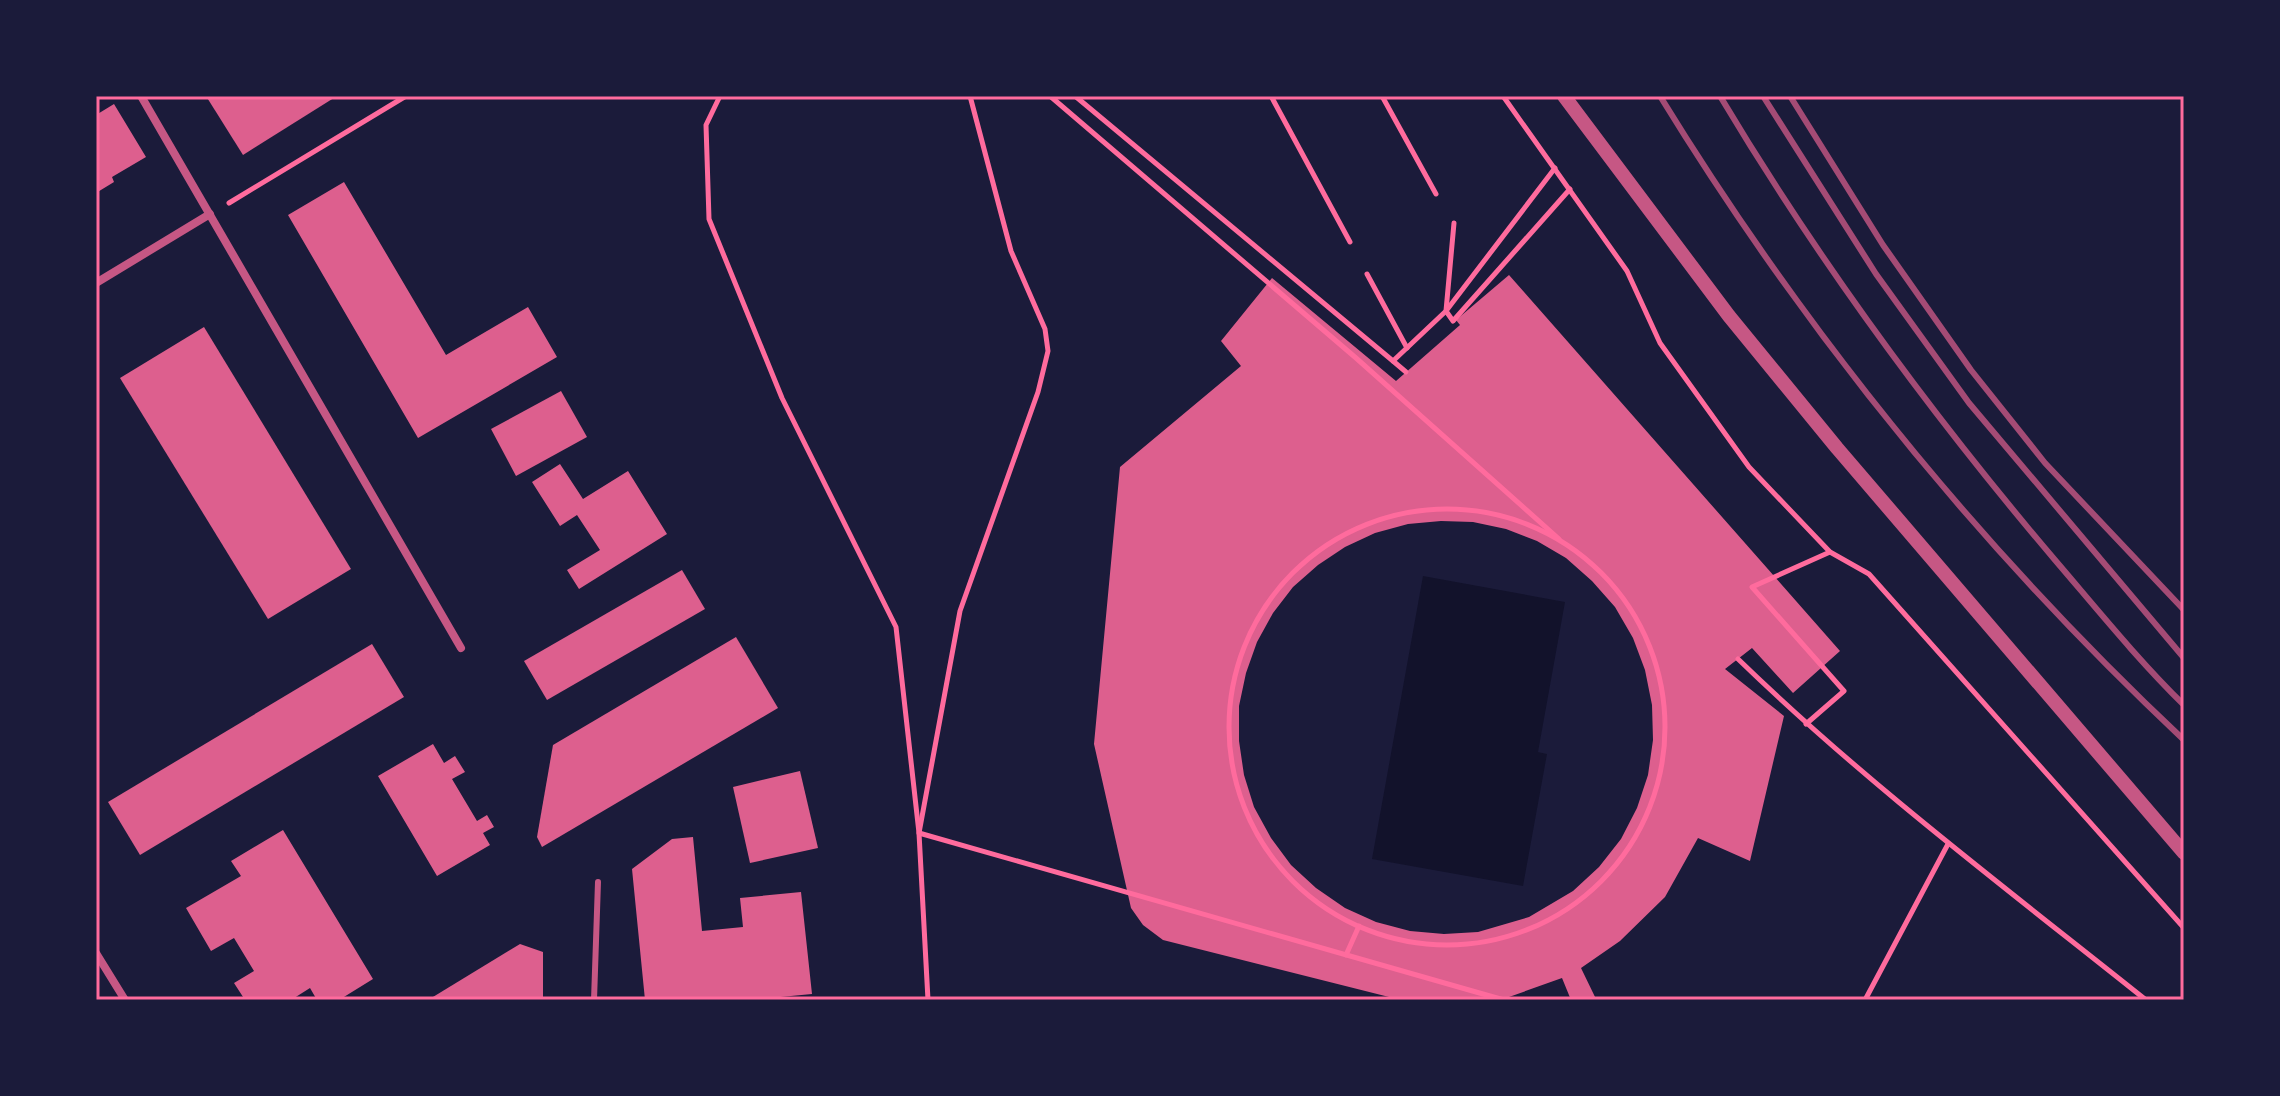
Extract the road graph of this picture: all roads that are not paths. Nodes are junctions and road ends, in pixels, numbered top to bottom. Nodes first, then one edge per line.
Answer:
1 (141, 96) edge
2 (1564, 96) edge
3 (210, 214) junction
4 (96, 283) edge
5 (461, 648) dead end
6 (2184, 853) edge
7 (598, 882) dead end
8 (96, 953) edge
9 (125, 1000) edge
10 (594, 1000) edge

1 - 3 street
2 - 6 street
3 - 4 street
3 - 5 street
7 - 10 lane
8 - 9 street

